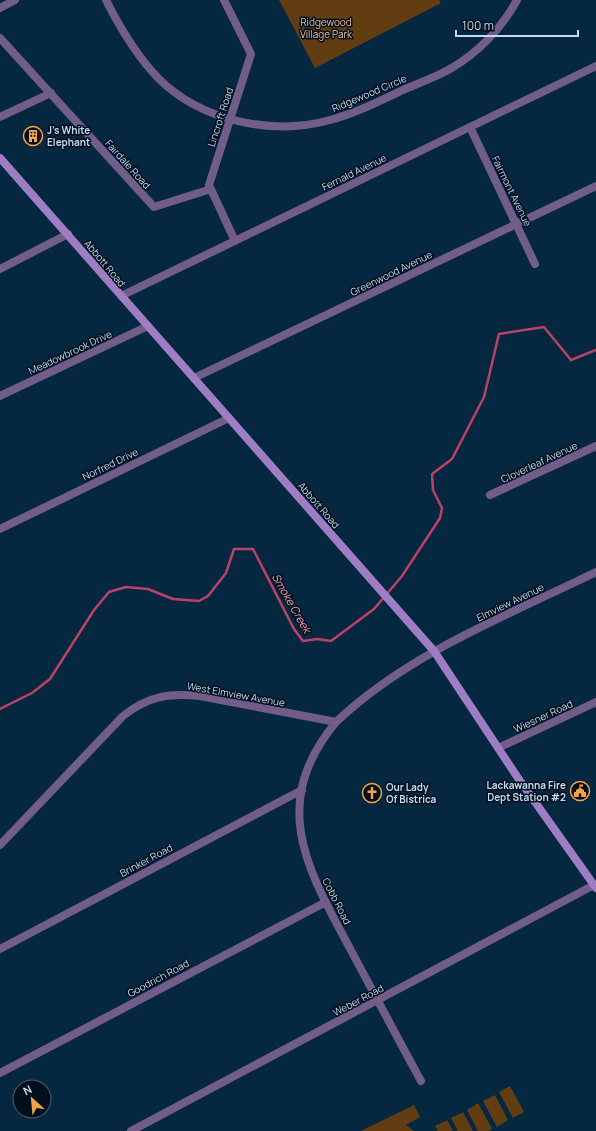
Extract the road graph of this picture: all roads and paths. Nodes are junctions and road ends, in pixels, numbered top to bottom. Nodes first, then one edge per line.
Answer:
1 (15, 0) edge
2 (106, 0) edge
3 (224, 0) edge
4 (517, 0) edge
5 (0, 8) edge
6 (0, 38) edge
7 (596, 66) edge
8 (50, 92) junction
9 (0, 117) edge
10 (230, 119) junction
11 (470, 127) junction
12 (0, 158) edge
13 (596, 186) edge
14 (211, 189) junction
15 (516, 224) junction
16 (68, 234) junction
17 (235, 241) junction
18 (535, 264) dead end
19 (0, 269) edge
20 (121, 296) junction
21 (148, 326) junction
22 (194, 378) junction
23 (0, 396) edge
24 (229, 418) junction
25 (596, 446) edge
26 (490, 495) dead end
27 (0, 529) edge
28 (596, 572) edge
29 (434, 651) junction
30 (596, 702) edge
31 (336, 722) junction
32 (498, 748) junction
33 (302, 790) junction
34 (0, 845) edge
35 (595, 887) edge
36 (326, 902) junction
37 (0, 949) edge
38 (378, 1000) junction
39 (0, 1073) edge
40 (421, 1081) dead end
41 (131, 1131) edge

1 - 5 street
2 - 10 street, Ridgewood Circle
3 - 10 street, Lincroft Road
4 - 10 street, Ridgewood Circle
6 - 8 street
7 - 11 street, Fernald Avenue
8 - 9 street
8 - 14 street, Fairdale Road
10 - 14 street, Lincroft Road
11 - 15 street, Fairmont Avenue
11 - 17 street, Fernald Avenue
12 - 16 street, Abbott Road
13 - 15 street, Greenwood Avenue
14 - 17 street
15 - 18 street, Fairmont Avenue
15 - 22 street, Greenwood Avenue
16 - 19 street
16 - 20 street, Abbott Road
17 - 20 street, Fernald Avenue
20 - 21 street, Abbott Road
21 - 22 street, Abbott Road
21 - 23 street, Meadowbrook Drive
22 - 24 street, Abbott Road
24 - 27 street, Norfred Drive
24 - 29 street, Abbott Road
25 - 26 street, Cloverleaf Avenue
28 - 29 street, Elmview Avenue
29 - 31 street
29 - 32 street, Abbott Road
30 - 32 street, Wiesner Road
31 - 33 street, Cobb Road
31 - 34 street, West Elmview Avenue
32 - 35 street, Abbott Road
33 - 36 street, Cobb Road
33 - 37 street, Brinker Road
35 - 38 street, Weber Road
36 - 38 street, Cobb Road
36 - 39 street, Goodrich Road
38 - 40 street, Cobb Road
38 - 41 street, Weber Road

